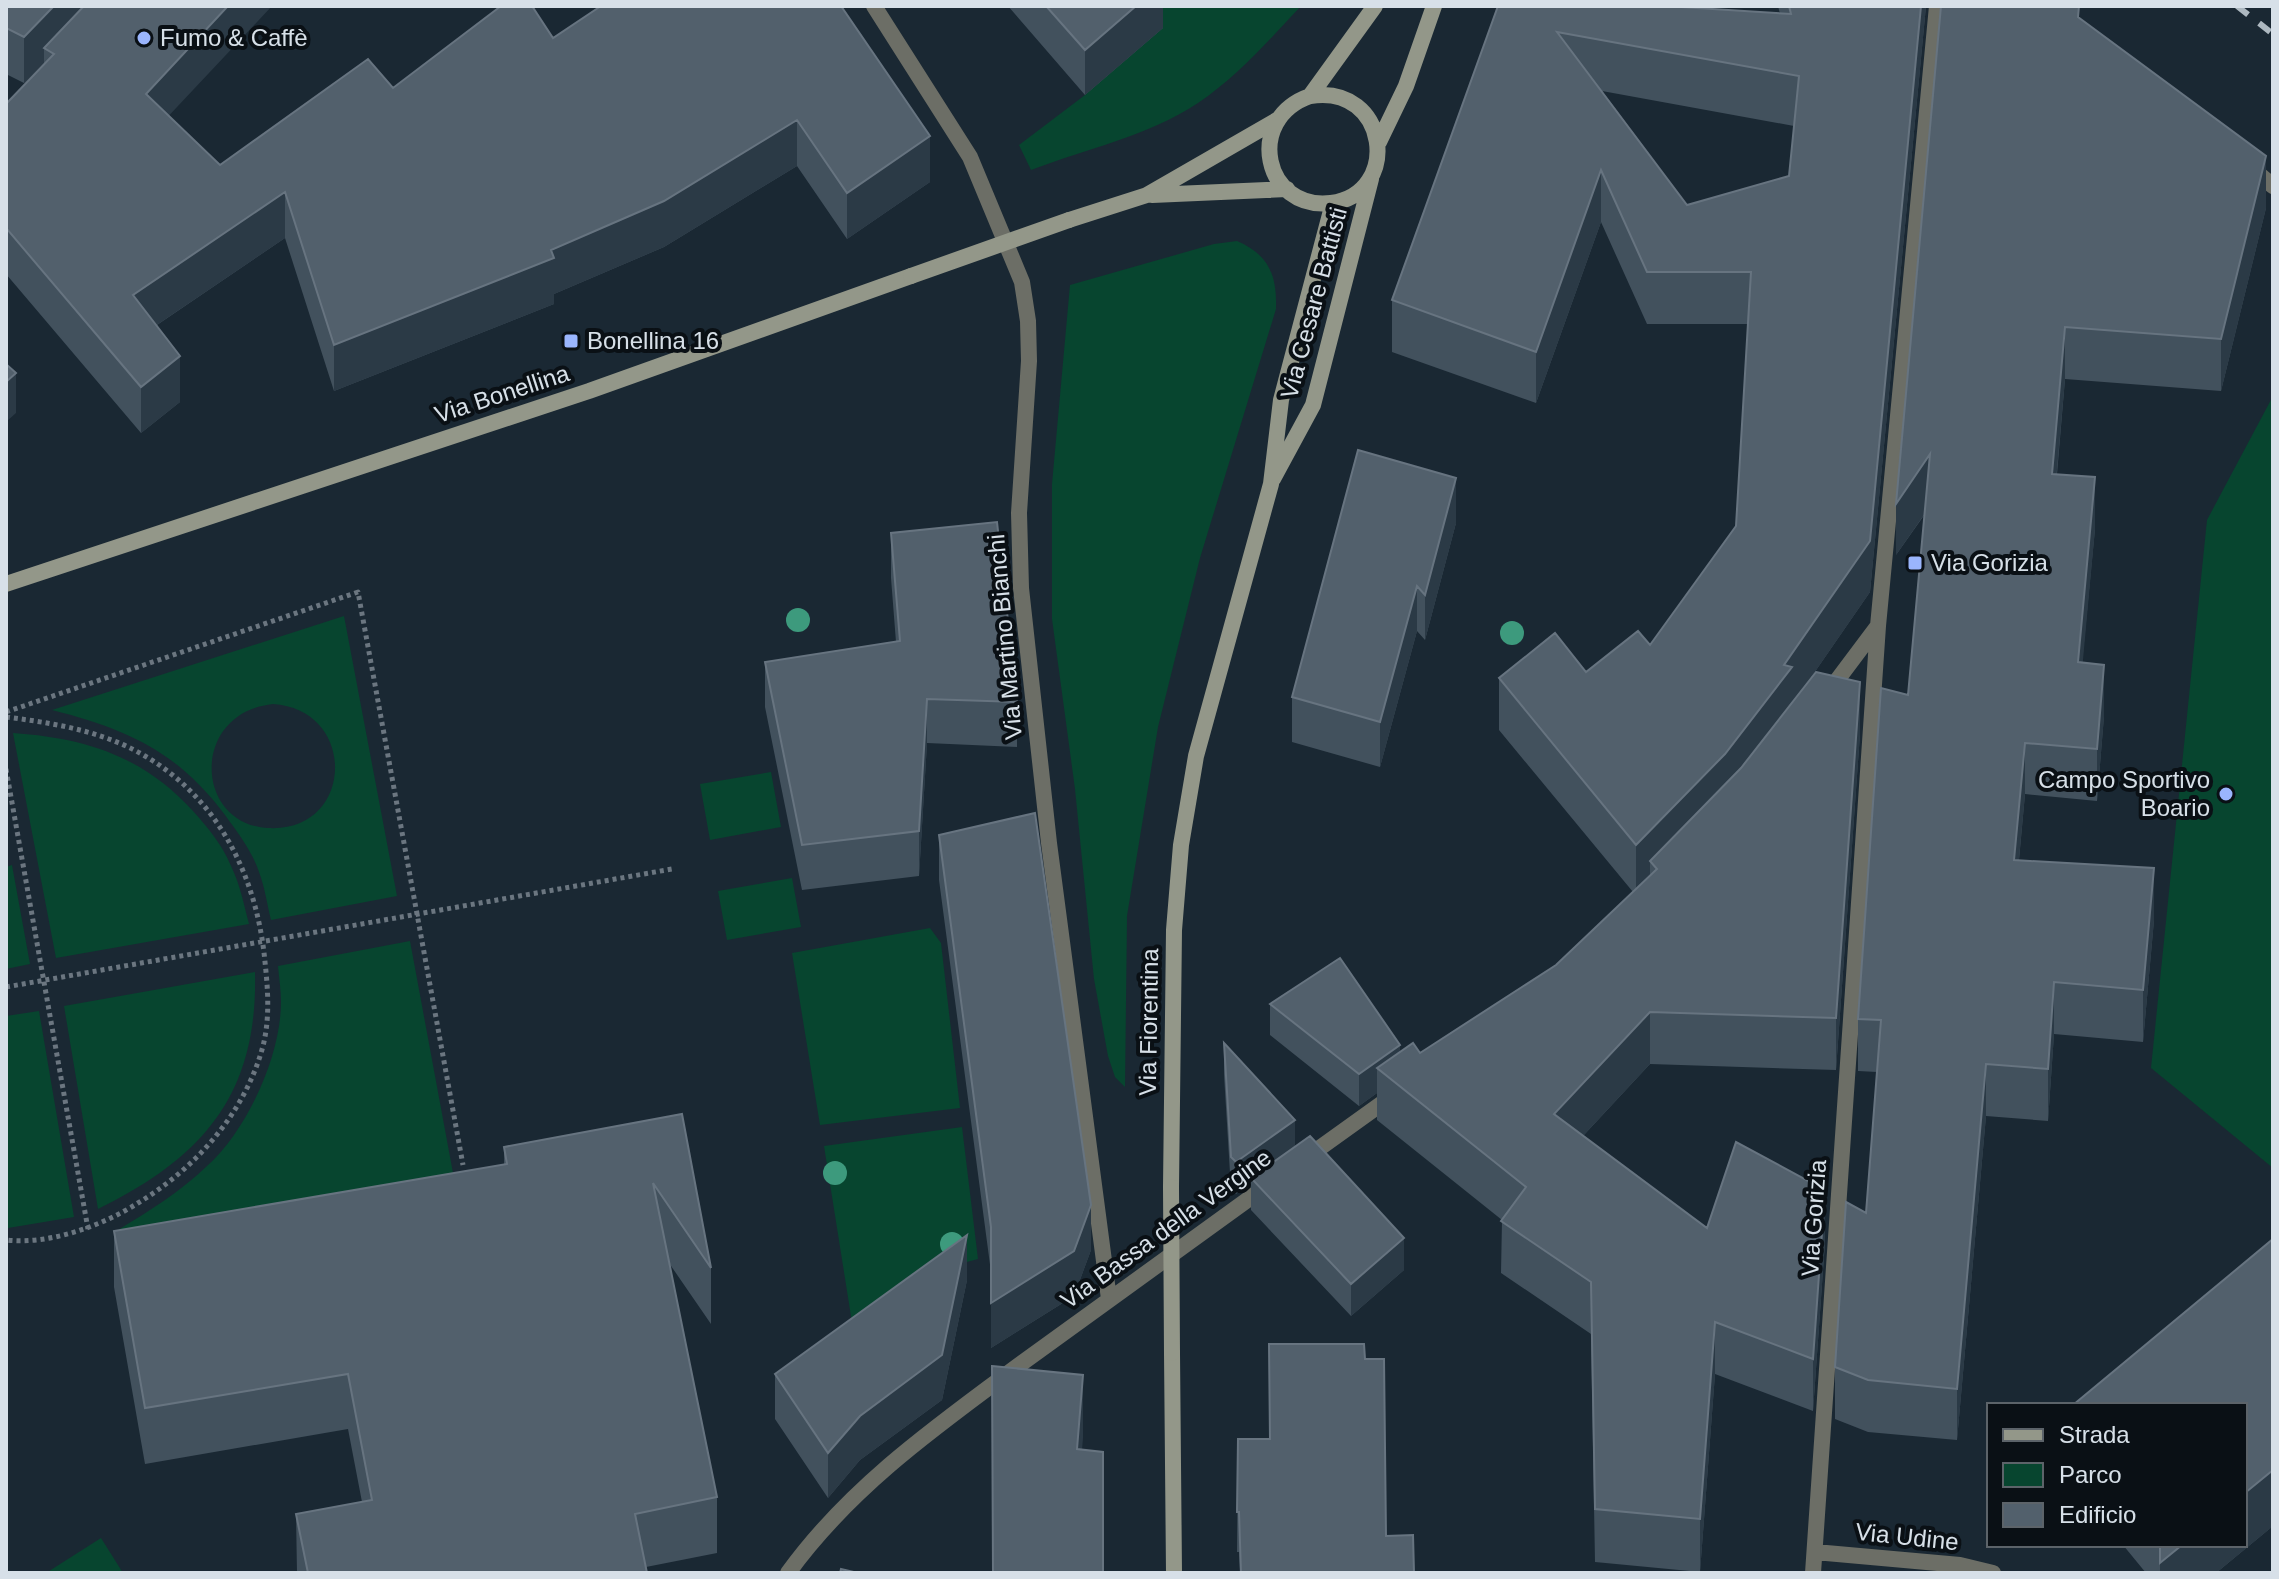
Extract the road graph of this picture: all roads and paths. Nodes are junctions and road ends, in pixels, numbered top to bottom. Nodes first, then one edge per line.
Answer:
1 (874, 6) edge
2 (1375, 6) edge
3 (1434, 6) edge
4 (1937, 6) edge
5 (1310, 96) junction
6 (1277, 120) junction
7 (1379, 142) junction
8 (2238, 156) edge
9 (1372, 175) junction
10 (2273, 186) edge
11 (1287, 189) junction
12 (1147, 195) junction
13 (1333, 203) junction
14 (1271, 484) junction
15 (6, 584) edge
16 (1878, 626) junction
17 (1818, 704) edge
18 (6, 715) edge
19 (6, 769) edge
20 (8, 791) edge
21 (672, 869) dead end
22 (417, 913) junction
23 (263, 941) junction
24 (44, 980) junction
25 (6, 987) edge
26 (1405, 1087) edge
27 (463, 1165) dead end
28 (88, 1229) junction
29 (6, 1241) edge
30 (1109, 1299) junction
31 (1815, 1552) junction
32 (788, 1573) edge
33 (1174, 1573) edge
34 (1813, 1573) edge
35 (1993, 1573) edge

1 - 30 street, Via Martino Bianchi
2 - 5 main road
3 - 7 main road, Via Cesare Battisti
4 - 16 street, Via Gorizia
5 - 6 main road
5 - 7 main road
6 - 11 main road
6 - 12 main road, Via Bonellina
7 - 9 main road, Via Cesare Battisti
8 - 10 street
9 - 13 main road, Via Cesare Battisti
9 - 14 main road, Via Cesare Battisti
11 - 12 main road, Via Bonellina
11 - 13 main road, Via Cesare Battisti
12 - 15 main road, Via Bonellina, bridge
13 - 14 main road, Via Cesare Battisti
14 - 33 main road, Via Fiorentina, bridge
16 - 17 street
16 - 31 street, Via Gorizia
18 - 22 path
18 - 23 path
19 - 20 path
20 - 24 path
21 - 22 path
22 - 23 path
22 - 27 path
23 - 24 path
23 - 28 path
24 - 25 path
24 - 28 path
26 - 30 street, Via Bassa della Vergine
28 - 29 path
30 - 32 street, Via Bassa della Vergine
31 - 34 street, Via Gorizia
31 - 35 street, Via Udine

